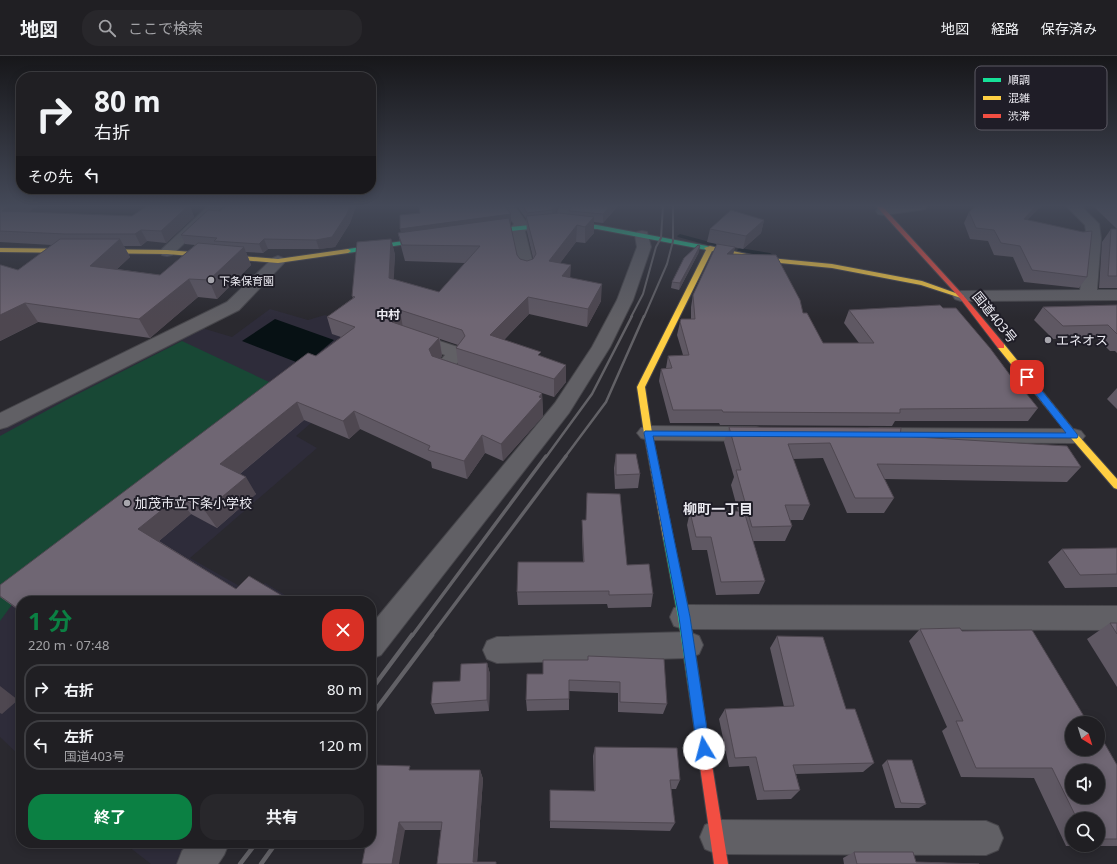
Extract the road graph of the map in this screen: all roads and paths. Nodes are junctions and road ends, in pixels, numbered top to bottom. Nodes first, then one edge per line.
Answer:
1 (176, 244) edge
2 (402, 244) edge
3 (523, 244) edge
4 (643, 244) edge
5 (688, 244) edge
6 (913, 244) edge
7 (1093, 244) edge
8 (710, 248) junction
9 (0, 250) edge
10 (167, 252) junction
11 (278, 261) junction
12 (527, 271) edge
13 (1117, 295) edge
14 (961, 296) junction
15 (1088, 296) junction
16 (403, 334) edge
17 (480, 380) edge
18 (0, 422) edge
19 (648, 433) junction
20 (774, 434) edge
21 (853, 434) edge
22 (1074, 436) junction
23 (1117, 486) edge
24 (684, 617) junction
25 (1117, 618) edge
26 (376, 639) edge
27 (689, 645) junction
28 (497, 650) dead end
29 (986, 838) dead end
30 (208, 848) edge
31 (719, 851) edge
32 (195, 864) edge

1 - 10 street
2 - 11 main road
3 - 12 street
4 - 26 street
5 - 8 main road
6 - 14 main road, 国道403号
7 - 15 street
8 - 14 main road
8 - 19 main road
9 - 10 main road
10 - 11 main road
11 - 18 street
13 - 15 street
14 - 15 street
14 - 22 main road, 国道403号
16 - 17 street
19 - 20 street
19 - 24 main road
21 - 22 street
22 - 23 main road, 国道403号
24 - 25 street
24 - 27 main road
27 - 28 street
27 - 31 main road
29 - 31 street
30 - 32 street

